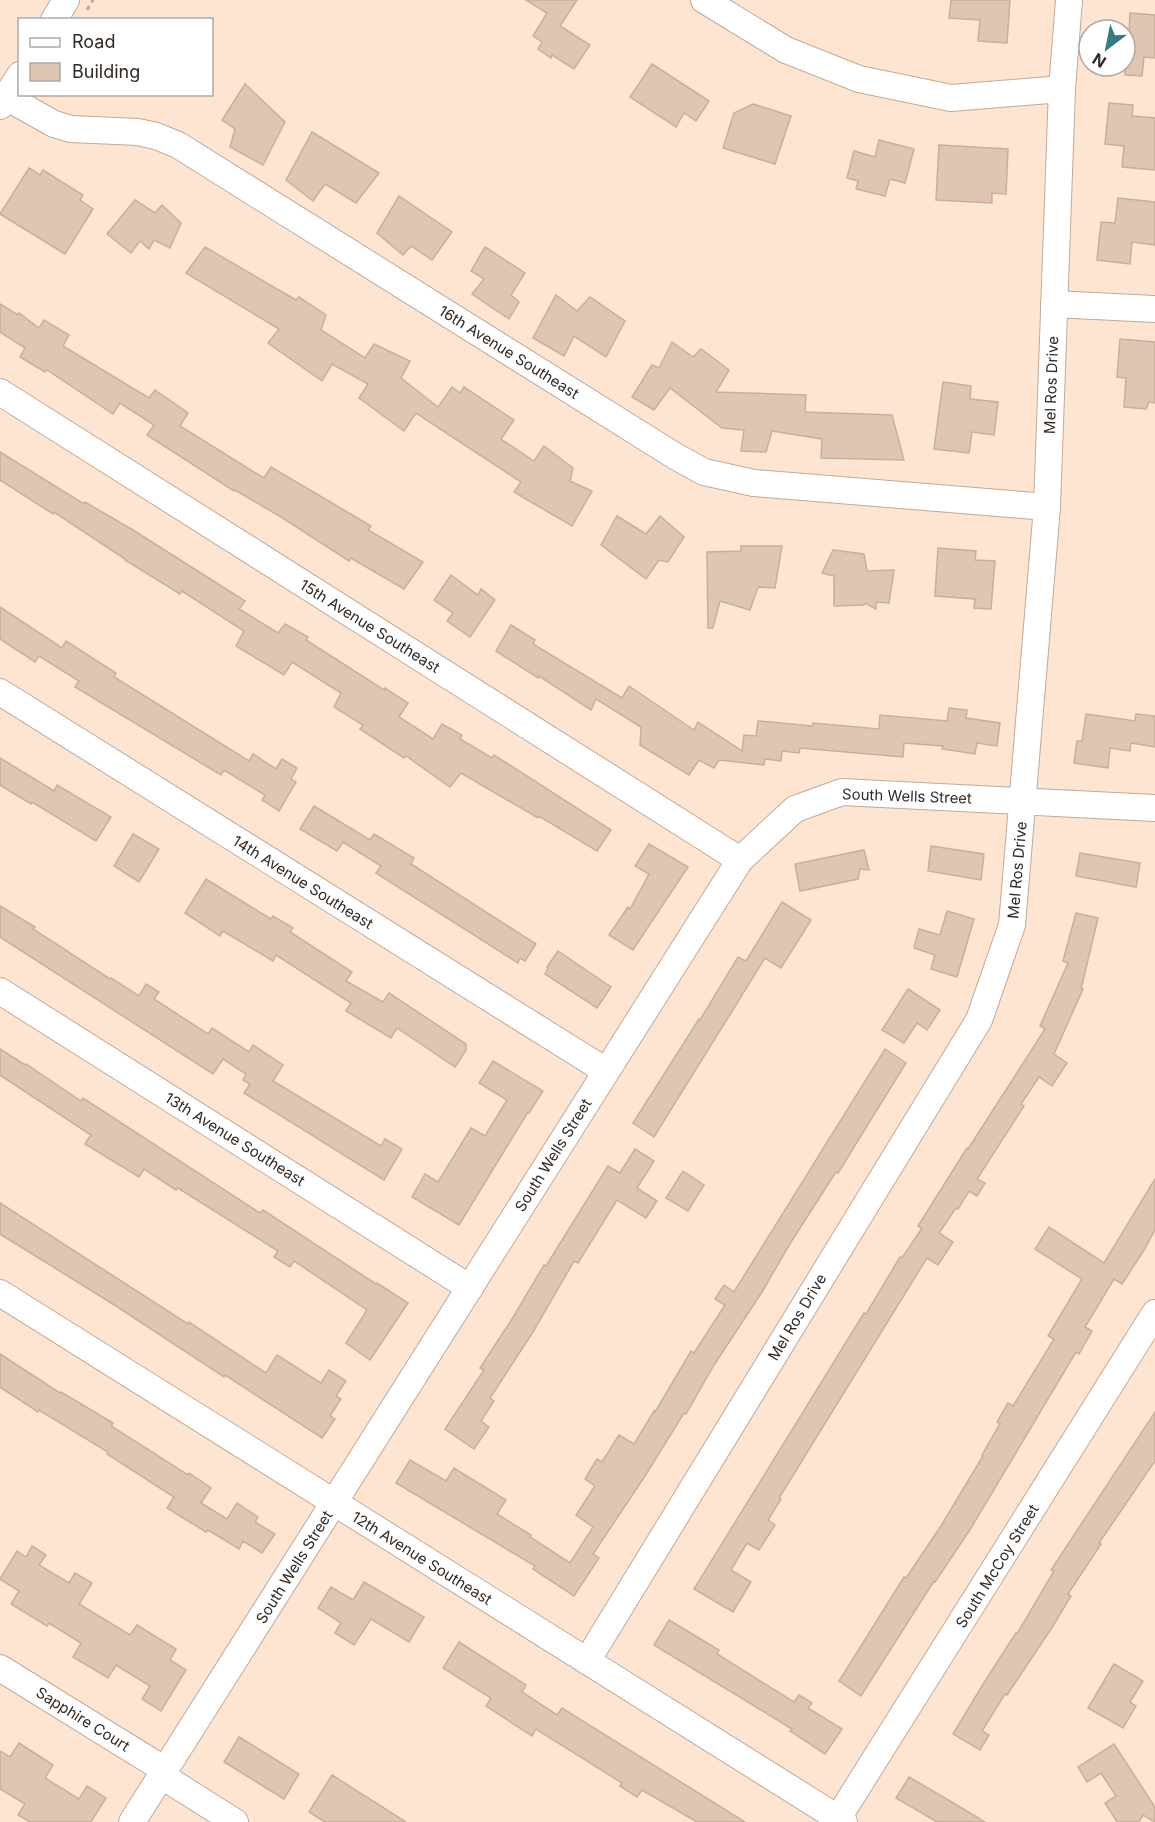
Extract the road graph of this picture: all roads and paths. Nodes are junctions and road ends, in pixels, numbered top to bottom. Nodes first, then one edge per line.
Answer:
1 (66, 0) edge
2 (704, 0) edge
3 (1069, 0) edge
4 (55, 18) edge
5 (18, 78) edge
6 (1062, 89) junction
7 (3, 102) edge
8 (1054, 304) junction
9 (1155, 309) edge
10 (0, 392) edge
11 (1047, 507) junction
12 (0, 692) edge
13 (1023, 800) junction
14 (1155, 808) edge
15 (740, 860) junction
16 (0, 991) edge
17 (606, 1071) junction
18 (470, 1287) junction
19 (0, 1293) edge
20 (1155, 1313) edge
21 (334, 1503) junction
22 (587, 1661) junction
23 (0, 1668) edge
24 (163, 1773) junction
25 (841, 1820) edge
26 (132, 1822) edge
27 (235, 1822) edge

1 - 4 street
2 - 6 street
3 - 6 street, Mel Ros Drive
5 - 7 street
6 - 8 street, Mel Ros Drive
7 - 11 street, 16th Avenue Southeast
8 - 9 street
8 - 11 street, Mel Ros Drive
10 - 15 street, 15th Avenue Southeast
11 - 13 street, Mel Ros Drive
12 - 17 street, 14th Avenue Southeast
13 - 14 street, South Wells Street
13 - 15 street, South Wells Street
13 - 22 street, Mel Ros Drive
15 - 17 street, South Wells Street
16 - 18 street, 13th Avenue Southeast
17 - 18 street, South Wells Street
18 - 21 street, South Wells Street
19 - 21 street, 12th Avenue Southeast
20 - 25 street, South McCoy Street
21 - 22 street, 12th Avenue Southeast
21 - 24 street, South Wells Street
22 - 25 street, 12th Avenue Southeast
23 - 24 street, Sapphire Court
24 - 26 street, South Wells Street
24 - 27 street, Sapphire Court

